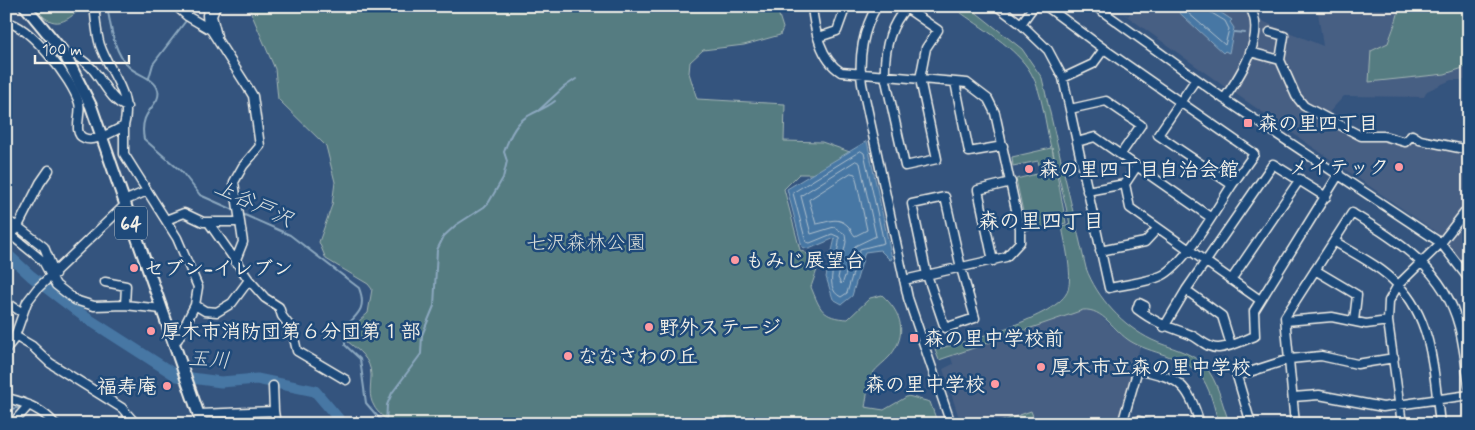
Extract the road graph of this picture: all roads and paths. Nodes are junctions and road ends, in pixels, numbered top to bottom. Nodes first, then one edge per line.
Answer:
1 (25, 6) edge
2 (94, 6) edge
3 (176, 6) edge
4 (210, 6) edge
5 (216, 6) edge
6 (812, 6) edge
7 (846, 6) edge
8 (878, 6) edge
9 (997, 6) edge
10 (1034, 6) edge
11 (1046, 6) edge
12 (1095, 6) edge
13 (1249, 6) edge
14 (907, 7) edge
15 (6, 22) edge
16 (1021, 24) junction
17 (208, 27) junction
18 (1270, 32) dead end
19 (819, 37) junction
20 (217, 38) junction
21 (1104, 49) junction
22 (1250, 52) junction
23 (78, 57) dead end
24 (1280, 60) junction
25 (860, 75) junction
26 (885, 76) junction
27 (920, 78) junction
28 (1062, 78) junction
29 (1196, 79) junction
30 (955, 82) junction
31 (1224, 99) junction
32 (1180, 103) junction
33 (126, 108) junction
34 (1070, 109) junction
35 (124, 126) junction
36 (101, 136) junction
37 (1077, 142) junction
38 (1003, 146) junction
39 (1469, 150) edge
40 (1121, 154) junction
41 (1137, 166) junction
42 (49, 170) dead end
43 (1339, 174) junction
44 (1300, 180) junction
45 (1011, 182) junction
46 (1125, 184) junction
47 (1232, 185) junction
48 (147, 191) junction
49 (1088, 191) junction
50 (1326, 197) junction
51 (124, 203) junction
52 (1469, 207) edge
53 (1210, 217) junction
54 (238, 219) junction
55 (166, 220) junction
56 (6, 221) edge
57 (209, 223) junction
58 (17, 226) junction
59 (1158, 228) junction
60 (10, 233) edge
61 (1334, 241) junction
62 (1441, 243) junction
63 (1189, 249) junction
64 (1100, 251) junction
65 (993, 261) junction
66 (1206, 261) junction
67 (1422, 261) junction
68 (235, 262) junction
69 (960, 268) junction
70 (1315, 270) junction
71 (927, 275) junction
72 (52, 276) junction
73 (1469, 279) edge
74 (249, 280) junction
75 (904, 280) junction
76 (1231, 280) junction
77 (105, 282) dead end
78 (1398, 285) junction
79 (1186, 290) junction
80 (1260, 300) junction
81 (6, 302) edge
82 (194, 305) junction
83 (125, 306) junction
84 (162, 310) junction
85 (1142, 311) dead end
86 (23, 313) junction
87 (1388, 320) junction
88 (1286, 321) junction
89 (1354, 321) junction
90 (1164, 327) junction
91 (15, 336) junction
92 (174, 343) junction
93 (1231, 345) junction
94 (6, 349) edge
95 (1394, 358) junction
96 (1290, 359) junction
97 (344, 377) dead end
98 (273, 386) dead end
99 (1469, 386) edge
100 (1469, 395) edge
101 (1293, 397) junction
102 (6, 398) edge
103 (1437, 400) junction
104 (29, 405) junction
105 (1402, 406) junction
106 (274, 410) junction
107 (200, 419) edge
108 (12, 424) edge
109 (55, 424) edge
110 (136, 424) edge
111 (276, 424) edge
112 (951, 424) edge
113 (1123, 424) edge
114 (1148, 424) edge
115 (1200, 424) edge
116 (1251, 424) edge
117 (1296, 424) edge
118 (1402, 424) edge
119 (1440, 424) edge

1 - 36 main road, 64
2 - 33 street
3 - 17 street
4 - 17 street
5 - 20 street
6 - 19 street
7 - 19 street
8 - 25 street
9 - 16 street
10 - 16 street
11 - 21 street
12 - 29 street
13 - 22 street
14 - 26 street
14 - 27 street
15 - 36 street
16 - 28 street
17 - 20 street
18 - 24 street
19 - 25 street
20 - 54 street
21 - 28 street
21 - 32 street
22 - 24 street
22 - 31 street
23 - 33 street
24 - 39 street
25 - 26 street
25 - 75 street
26 - 27 street
26 - 27 street
27 - 30 street
28 - 34 street
29 - 31 street
29 - 32 street
30 - 38 street
30 - 38 street
31 - 43 street
32 - 47 street
32 - 47 street
33 - 35 street
34 - 37 street
34 - 40 street
35 - 36 street
35 - 48 street
36 - 51 main road, 64
37 - 40 street
37 - 49 street
38 - 45 street
40 - 41 street
41 - 46 street
41 - 53 street
42 - 58 street
43 - 50 street
43 - 62 street
44 - 50 street
44 - 66 street
44 - 76 street
45 - 65 street
45 - 65 street
46 - 49 street
46 - 59 street
47 - 53 street
48 - 51 street
48 - 55 street
49 - 64 street
50 - 80 street
51 - 72 street
51 - 84 main road, 64
52 - 62 street
53 - 63 street
54 - 57 street
54 - 68 street
55 - 57 street
55 - 82 street
56 - 58 street
57 - 68 street
58 - 60 street
58 - 72 street
59 - 63 street
59 - 64 street
60 - 72 street
61 - 67 street
61 - 70 street
61 - 78 street
62 - 67 street
62 - 73 street
63 - 64 street
63 - 66 street
65 - 69 street
66 - 76 street
66 - 79 street
67 - 78 street
67 - 99 street
68 - 74 street
69 - 71 street
69 - 71 street
69 - 71 street
70 - 88 street
70 - 89 street
71 - 75 street
72 - 83 street
72 - 86 street
74 - 82 street
74 - 97 street
75 - 112 street
76 - 80 street
77 - 83 street
78 - 87 street
78 - 103 street
79 - 90 street
79 - 93 street
80 - 93 street
81 - 86 street
82 - 92 street
83 - 84 street
84 - 92 main road, 64
85 - 90 street
86 - 91 street
87 - 89 street
87 - 95 street
88 - 89 street
88 - 96 street
90 - 93 street
91 - 94 street
91 - 110 street
92 - 107 main road, 64
95 - 96 street
95 - 105 street
96 - 101 street
96 - 116 street
98 - 106 street
100 - 103 street
101 - 105 street
101 - 117 street
102 - 104 street
103 - 105 street
103 - 119 street
104 - 108 street
104 - 109 street
105 - 118 street
106 - 107 street
106 - 111 street
113 - 114 street
113 - 115 street

